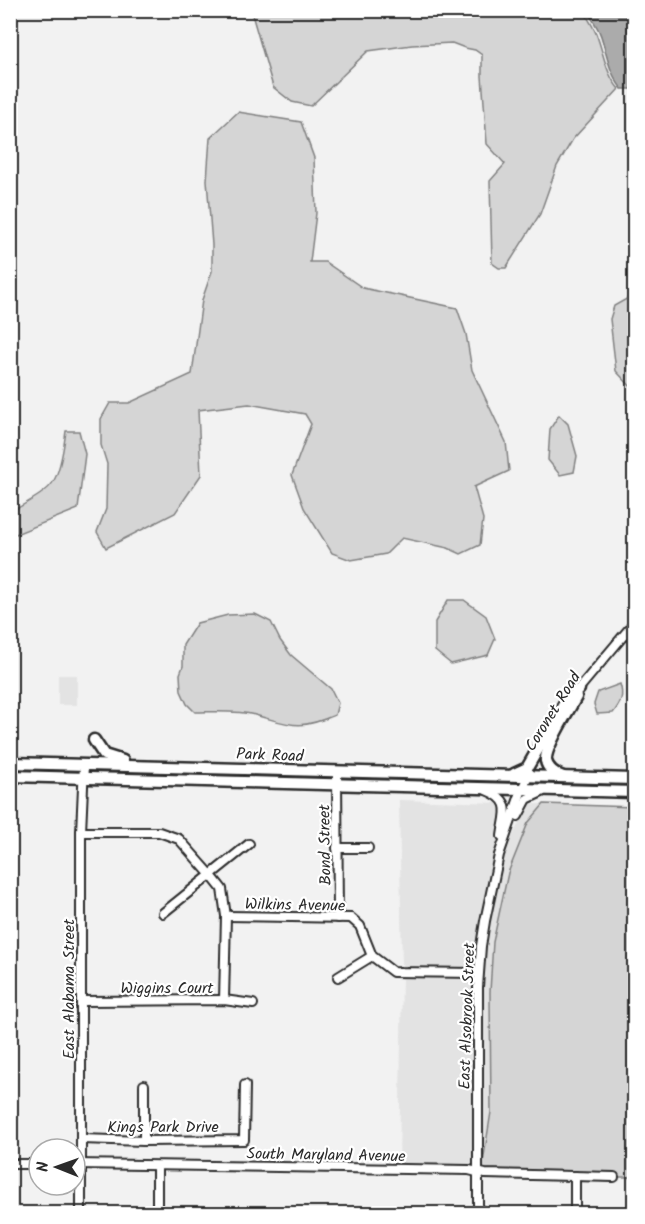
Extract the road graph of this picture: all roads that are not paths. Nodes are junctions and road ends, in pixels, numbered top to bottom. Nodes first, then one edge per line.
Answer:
1 (634, 623) edge
2 (580, 687) junction
3 (94, 740) dead end
4 (14, 764) edge
5 (84, 764) junction
6 (135, 765) junction
7 (178, 766) junction
8 (337, 771) junction
9 (425, 773) junction
10 (10, 776) edge
11 (511, 776) junction
12 (529, 776) junction
13 (83, 777) junction
14 (563, 777) junction
15 (634, 779) edge
16 (337, 783) junction
17 (412, 785) junction
18 (479, 788) junction
19 (522, 789) junction
20 (552, 790) junction
21 (634, 792) edge
22 (81, 832) junction
23 (249, 844) dead end
24 (337, 848) junction
25 (368, 848) dead end
26 (499, 855) junction
27 (210, 874) junction
28 (163, 913) dead end
29 (226, 916) junction
30 (338, 918) junction
31 (372, 956) junction
32 (478, 973) junction
33 (338, 976) dead end
34 (224, 1000) junction
35 (82, 1001) junction
36 (253, 1004) dead end
37 (144, 1085) dead end
38 (244, 1085) dead end
39 (81, 1137) edge
40 (87, 1139) edge
41 (144, 1141) junction
42 (10, 1164) edge
43 (27, 1164) edge
44 (87, 1164) edge
45 (158, 1166) junction
46 (477, 1172) junction
47 (575, 1176) junction
48 (614, 1177) dead end
49 (80, 1197) edge
50 (81, 1214) edge
51 (157, 1214) edge
52 (478, 1214) edge
53 (574, 1214) edge

1 - 2 street, Coronet Road
2 - 11 main road
2 - 12 street, Coronet Road
2 - 14 main road
3 - 6 main road
4 - 5 main road, Park Road
5 - 6 main road, Park Road
5 - 13 street, East Alabama Street
6 - 7 main road, Park Road
7 - 8 main road, Park Road
7 - 13 main road
8 - 9 main road, Park Road
8 - 16 street, Bond Street
9 - 11 main road, Park Road
9 - 16 main road
10 - 13 main road, Park Road
11 - 12 main road, Park Road
12 - 14 main road, Park Road
12 - 17 main road
12 - 19 street, Coronet Road
13 - 16 main road, Park Road
13 - 22 street, East Alabama Street
14 - 15 main road, Park Road
15 - 19 main road
16 - 17 main road, Park Road
16 - 24 street, Bond Street
17 - 18 main road, Park Road
18 - 19 main road, Park Road
18 - 26 street
19 - 20 main road
19 - 26 street, East Alsobrook Street
20 - 21 main road
20 - 26 street
22 - 27 street
22 - 35 street, East Alabama Street
23 - 27 street
24 - 25 street
24 - 30 street, Bond Street
26 - 32 street, East Alsobrook Street
27 - 28 street
27 - 29 street
29 - 30 street, Wilkins Avenue
29 - 34 street
30 - 31 street, Wilkins Avenue
31 - 32 street
31 - 33 street
32 - 46 street, East Alsobrook Street
34 - 35 street, Wiggins Court
34 - 36 street, Wiggins Court
35 - 39 street, East Alabama Street
37 - 41 street
38 - 41 street, Kings Park Drive
40 - 41 street, Kings Park Drive
42 - 43 street
44 - 45 street, South Maryland Avenue
45 - 46 street, South Maryland Avenue
45 - 51 street
46 - 47 street, South Maryland Avenue
46 - 52 street, East Alsobrook Street
47 - 48 street, South Maryland Avenue
47 - 53 street
49 - 50 street, East Alabama Street

